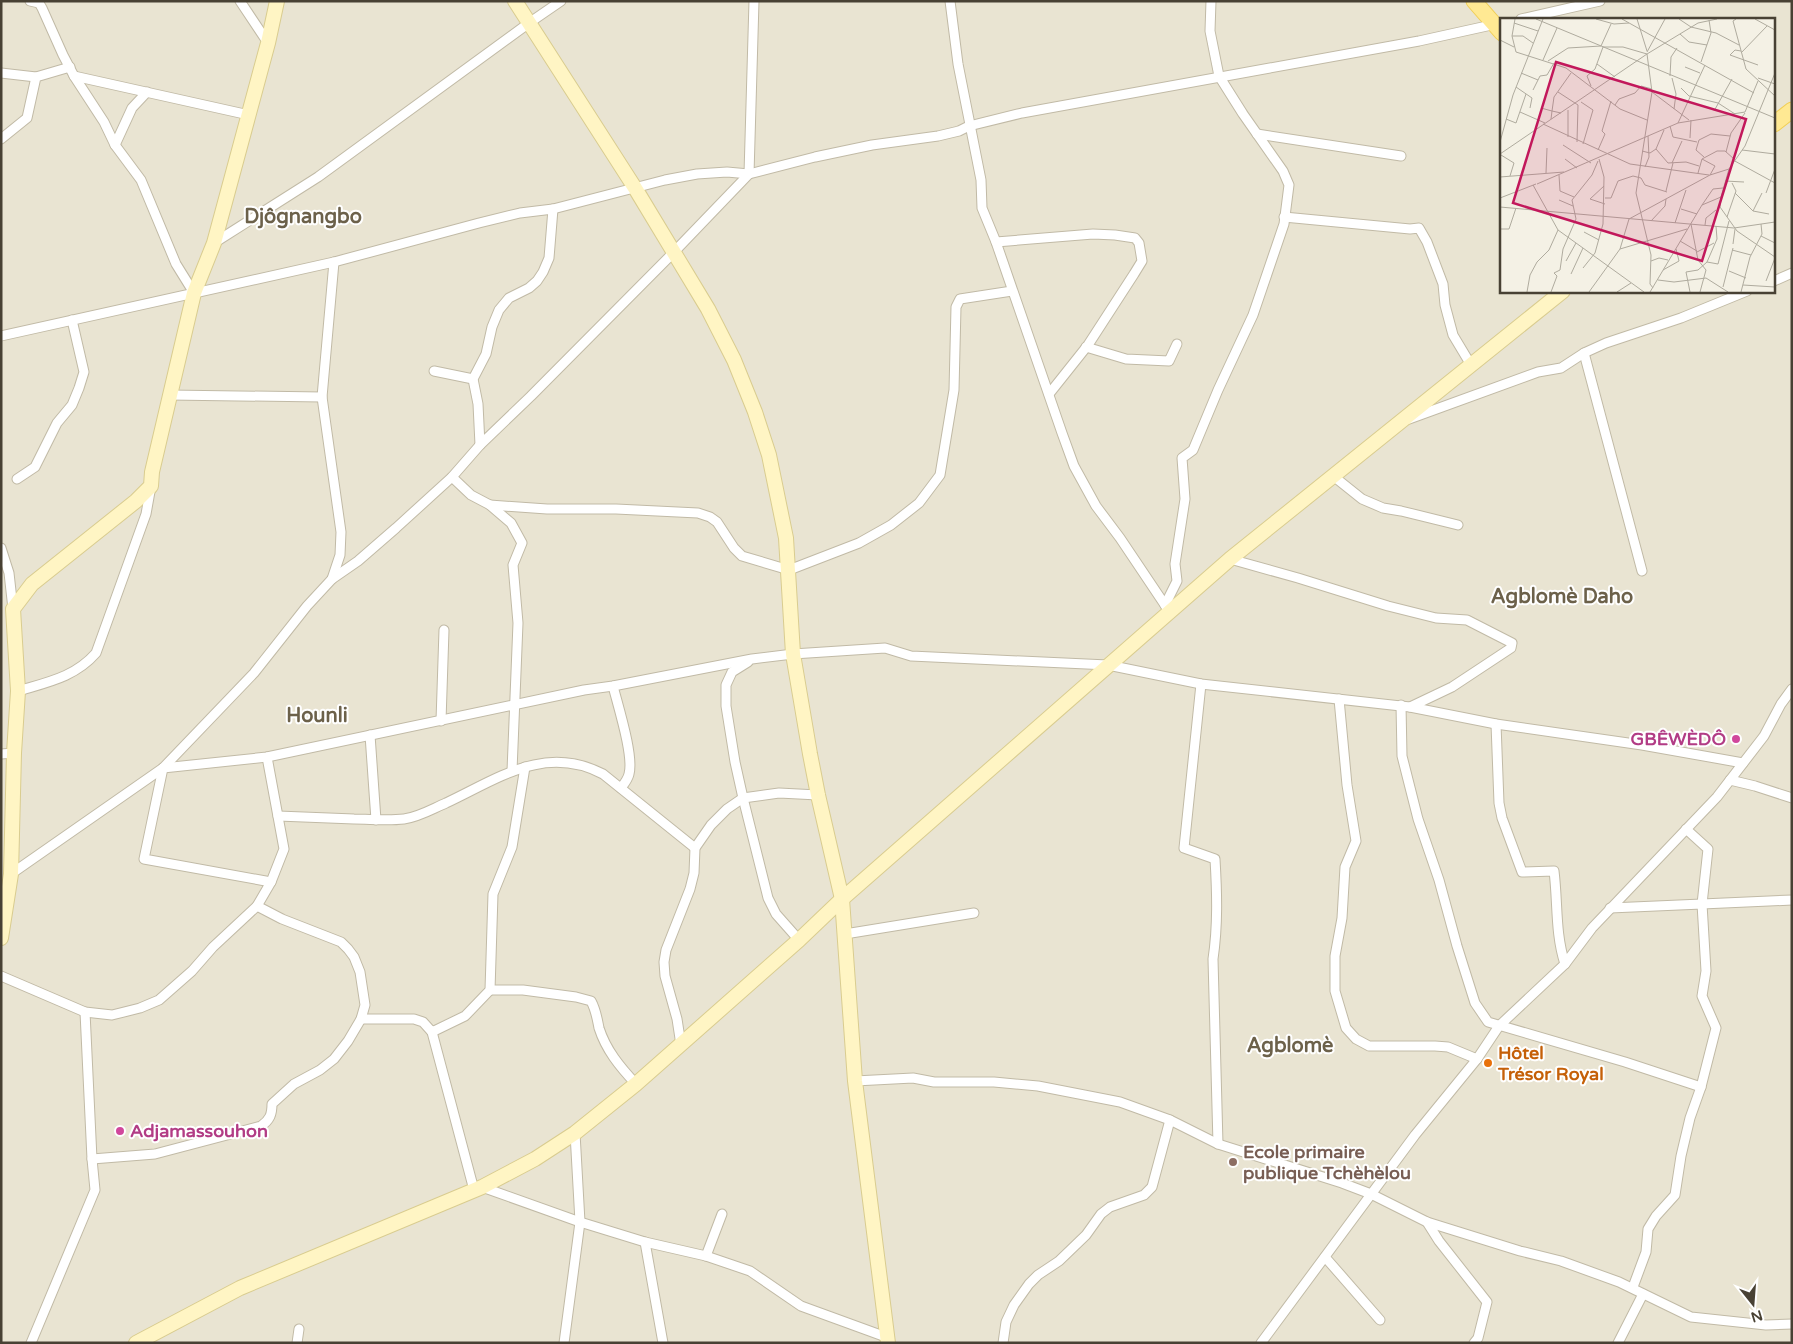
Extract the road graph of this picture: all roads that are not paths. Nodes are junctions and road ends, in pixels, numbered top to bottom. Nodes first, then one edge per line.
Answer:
1 (30, 1) edge
2 (240, 1) edge
3 (277, 1) edge
4 (515, 1) edge
5 (561, 1) edge
6 (754, 1) edge
7 (950, 1) edge
8 (1211, 1) edge
9 (1474, 1) edge
10 (1600, 1) edge
11 (1525, 18) edge
12 (529, 23) junction
13 (1500, 27) edge
14 (268, 43) junction
15 (70, 67) junction
16 (1, 73) edge
17 (74, 76) junction
18 (1220, 76) junction
19 (36, 77) junction
20 (148, 92) junction
21 (1792, 110) edge
22 (248, 115) junction
23 (1776, 122) edge
24 (969, 126) junction
25 (1257, 134) junction
26 (1, 139) edge
27 (115, 144) junction
28 (1401, 156) dead end
29 (749, 174) junction
30 (635, 188) junction
31 (553, 209) junction
32 (1284, 217) junction
33 (996, 242) junction
34 (214, 243) junction
35 (674, 252) junction
36 (334, 262) junction
37 (1792, 273) edge
38 (1776, 280) edge
39 (1012, 291) junction
40 (1562, 292) edge
41 (1745, 292) edge
42 (194, 293) junction
43 (72, 320) junction
44 (1, 336) edge
45 (1177, 344) dead end
46 (1086, 347) junction
47 (1584, 353) junction
48 (1471, 365) junction
49 (434, 371) dead end
50 (473, 379) junction
51 (1049, 394) junction
52 (169, 395) junction
53 (322, 397) junction
54 (1395, 424) junction
55 (480, 445) junction
56 (452, 476) junction
57 (1332, 476) junction
58 (17, 479) dead end
59 (150, 486) junction
60 (490, 505) junction
61 (1458, 526) dead end
62 (1, 548) edge
63 (1230, 558) junction
64 (789, 570) junction
65 (1642, 571) dead end
66 (332, 579) junction
67 (1167, 608) junction
68 (13, 609) junction
69 (444, 630) dead end
70 (793, 654) junction
71 (752, 659) junction
72 (1108, 666) junction
73 (1202, 684) junction
74 (614, 686) junction
75 (1792, 690) edge
76 (18, 691) junction
77 (1339, 699) junction
78 (515, 705) junction
79 (1406, 706) junction
80 (441, 721) junction
81 (1496, 724) junction
82 (370, 736) junction
83 (8, 754) edge
84 (267, 757) junction
85 (1744, 763) junction
86 (525, 767) junction
87 (163, 768) junction
88 (512, 771) junction
89 (1730, 780) junction
90 (621, 788) junction
91 (818, 795) junction
92 (743, 798) junction
93 (1792, 798) edge
94 (278, 816) junction
95 (376, 820) junction
96 (1686, 829) junction
97 (694, 848) junction
98 (11, 874) junction
99 (271, 882) junction
100 (842, 899) junction
101 (1792, 900) edge
102 (1702, 904) junction
103 (258, 906) junction
104 (1610, 908) junction
105 (974, 913) dead end
106 (845, 934) junction
107 (1, 938) edge
108 (799, 940) junction
109 (1565, 964) junction
110 (1, 976) edge
111 (490, 990) junction
112 (85, 1012) junction
113 (361, 1019) junction
114 (1498, 1026) junction
115 (432, 1032) junction
116 (681, 1045) junction
117 (1476, 1059) junction
118 (856, 1082) junction
119 (636, 1084) junction
120 (1701, 1087) junction
121 (1170, 1120) junction
122 (575, 1133) junction
123 (1218, 1144) junction
124 (92, 1159) junction
125 (478, 1188) junction
126 (1371, 1194) junction
127 (722, 1214) dead end
128 (580, 1222) junction
129 (1427, 1222) junction
130 (645, 1242) junction
131 (706, 1256) junction
132 (1325, 1257) junction
133 (1633, 1287) junction
134 (1643, 1294) junction
135 (1380, 1320) dead end
136 (1792, 1324) edge
137 (300, 1329) dead end
138 (887, 1340) edge
139 (32, 1343) edge
140 (136, 1343) edge
141 (297, 1343) edge
142 (564, 1343) edge
143 (663, 1343) edge
144 (1003, 1343) edge
145 (1261, 1343) edge
146 (1474, 1343) edge
147 (1618, 1343) edge

1 - 15 street
2 - 14 street
3 - 14 street
4 - 12 street
5 - 12 street
6 - 29 street
7 - 24 street
8 - 18 street
9 - 13 main road
10 - 11 street
12 - 30 street
12 - 34 street
13 - 18 street
14 - 22 street
15 - 17 street
15 - 19 street
16 - 19 street
17 - 20 street
17 - 27 street
18 - 24 street
18 - 25 street
19 - 26 street
20 - 22 street
20 - 27 street
21 - 23 main road
22 - 34 street
24 - 29 street
24 - 33 street
25 - 28 street
25 - 32 street
27 - 42 street
29 - 30 street
29 - 35 street
30 - 31 street
30 - 35 street
31 - 36 street
31 - 50 street
32 - 48 street
32 - 67 street
33 - 39 street
33 - 46 street
34 - 42 street
35 - 55 street
35 - 64 street
36 - 42 street
36 - 53 street
37 - 38 street
39 - 51 street
39 - 64 street
40 - 48 street
41 - 47 street
42 - 43 street
42 - 52 street
43 - 44 street
43 - 58 street
45 - 46 street
46 - 51 street
47 - 54 street
47 - 65 street
48 - 54 street
49 - 50 street
50 - 55 street
51 - 67 street
52 - 53 street
52 - 59 street
53 - 66 street
54 - 57 street
55 - 56 street
56 - 60 street
56 - 66 street
57 - 61 street
57 - 63 street
59 - 68 street
59 - 76 street
60 - 64 street
60 - 78 street
62 - 68 street
63 - 67 street
63 - 79 street
64 - 70 street
66 - 87 street
67 - 72 street
68 - 76 street
69 - 80 street
70 - 71 street
70 - 72 street
70 - 91 street
71 - 74 street
71 - 92 street
72 - 73 street
72 - 100 street
73 - 77 street
73 - 123 street
74 - 78 street
74 - 90 street
75 - 85 street
76 - 83 street
77 - 79 street
77 - 117 street
78 - 80 street
78 - 88 street
79 - 81 street
79 - 114 street
80 - 82 street
81 - 85 street
81 - 109 street
82 - 84 street
82 - 95 street
83 - 98 street
84 - 87 street
84 - 94 street
85 - 89 street
86 - 88 street
86 - 90 street
86 - 111 street
87 - 98 street
87 - 99 street
88 - 95 street
89 - 93 street
89 - 96 street
90 - 97 street
91 - 92 street
91 - 100 street
92 - 97 street
92 - 108 street
94 - 95 street
94 - 99 street
96 - 102 street
96 - 104 street
97 - 116 street
98 - 107 street
99 - 103 street
100 - 106 street
100 - 108 street
101 - 102 street
102 - 104 street
102 - 120 street
103 - 112 street
103 - 113 street
104 - 109 street
105 - 106 street
106 - 118 street
108 - 116 street
109 - 114 street
110 - 112 street
111 - 115 street
111 - 119 street
112 - 124 street
113 - 115 street
113 - 124 street
114 - 117 street
114 - 120 street
115 - 125 street
116 - 119 street
117 - 126 street
118 - 121 street
118 - 138 street
119 - 122 street
120 - 133 street
121 - 123 street
121 - 144 street
122 - 125 street
122 - 128 street
123 - 126 street
124 - 139 street
125 - 128 street
125 - 140 street
126 - 129 street
126 - 132 street
127 - 131 street
128 - 130 street
128 - 142 street
129 - 133 street
129 - 146 street
130 - 131 street
130 - 143 street
131 - 138 street
132 - 135 street
132 - 145 street
133 - 134 street
134 - 136 street
134 - 147 street
137 - 141 street

